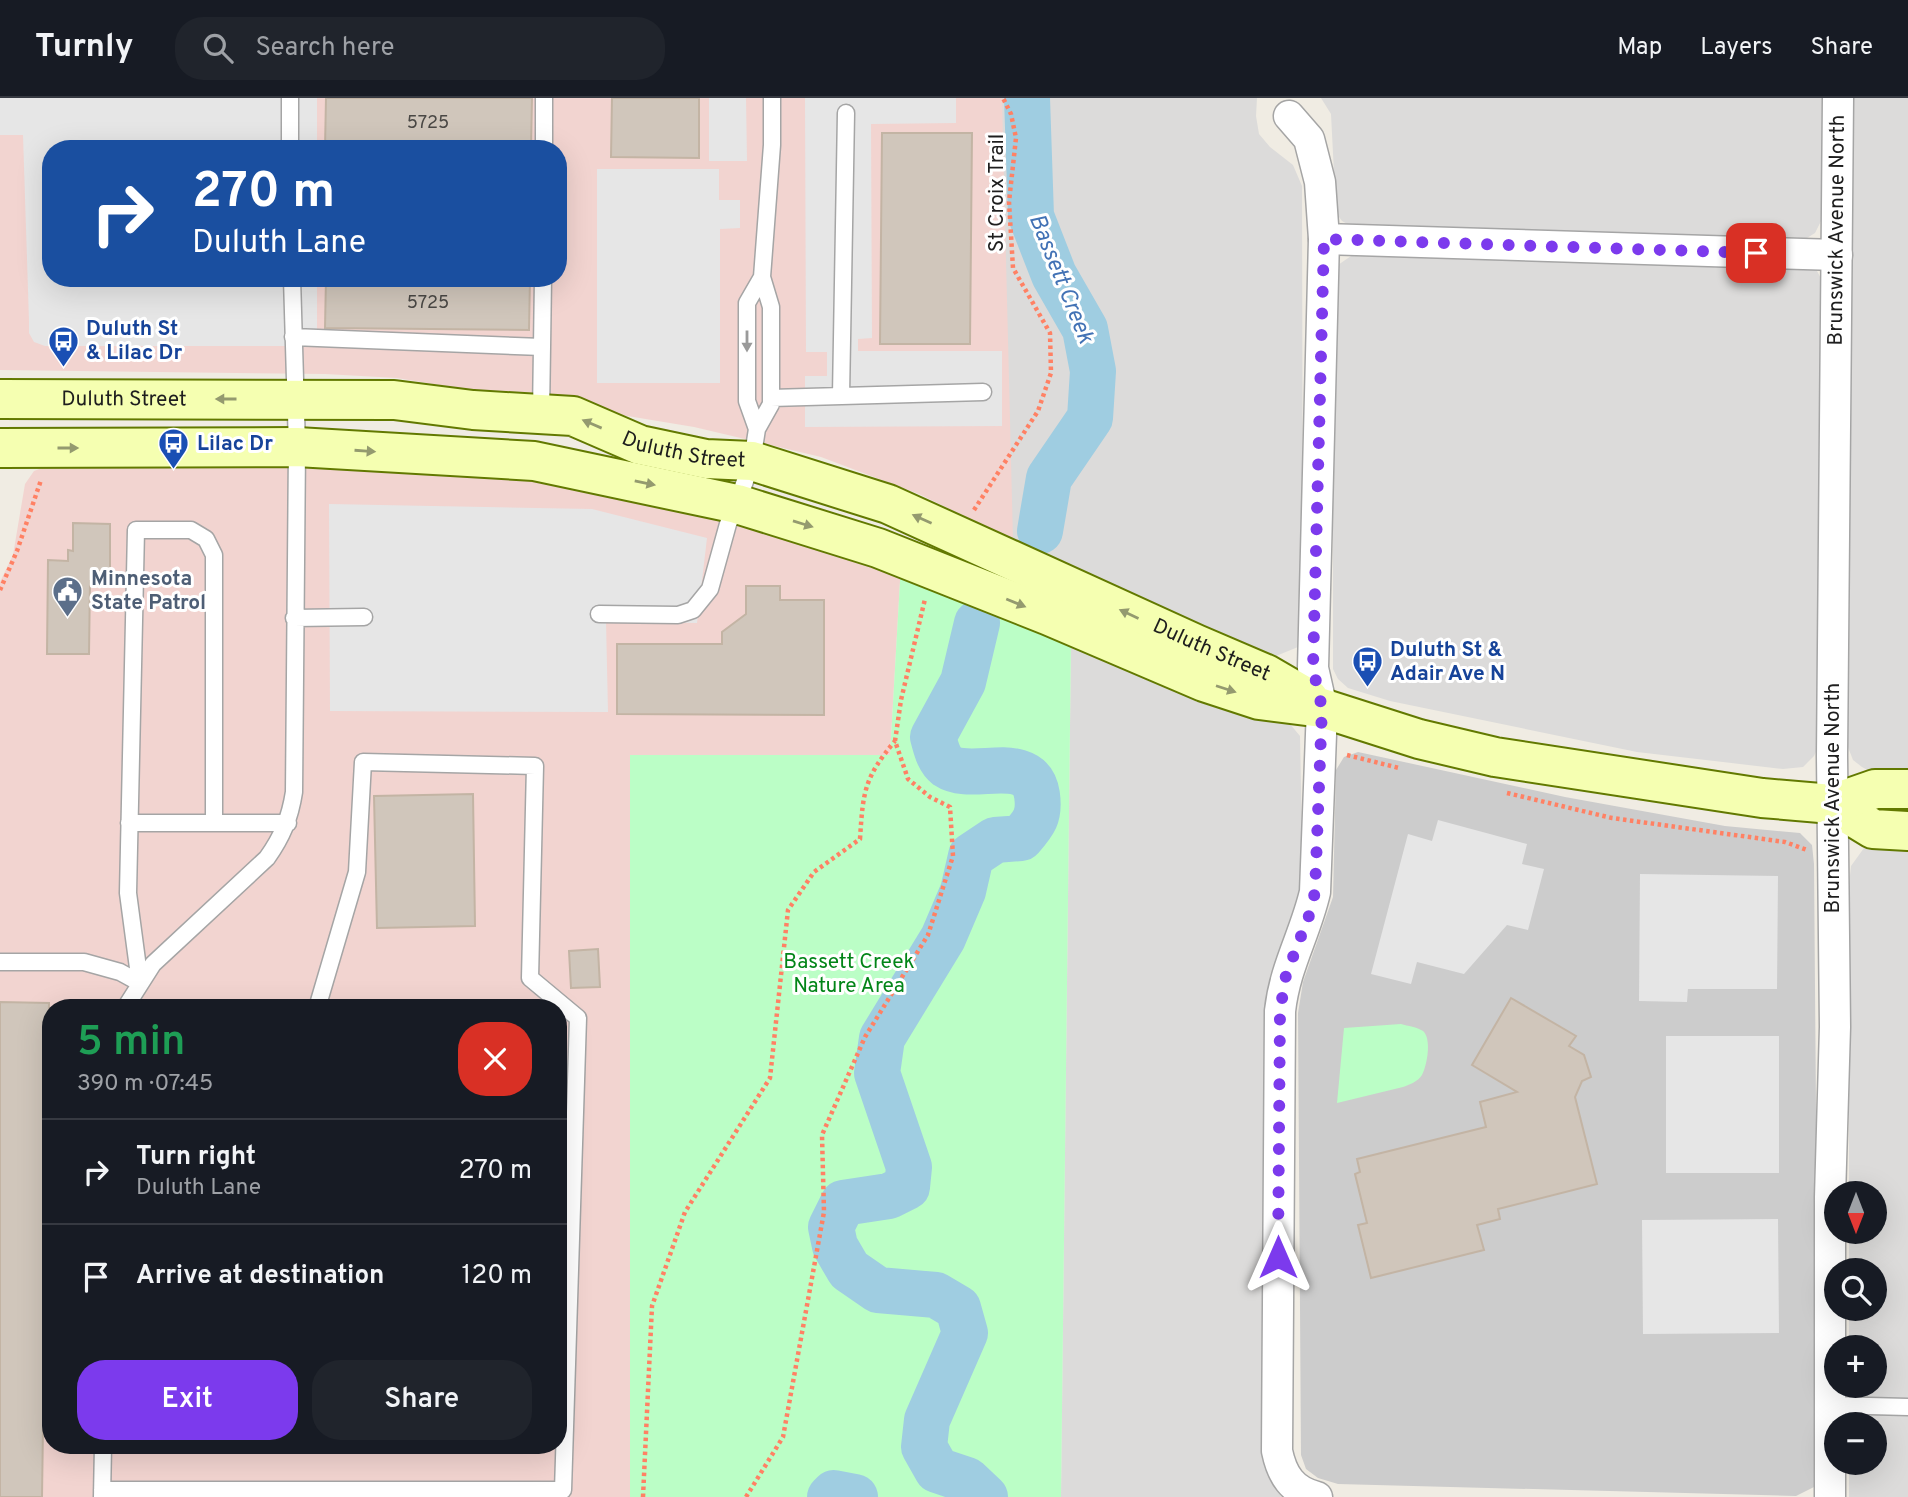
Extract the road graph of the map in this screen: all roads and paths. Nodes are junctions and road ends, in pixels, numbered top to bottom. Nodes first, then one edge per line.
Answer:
1 (290, 98) edge
2 (544, 98) edge
3 (772, 98) edge
4 (1003, 98) edge
5 (1838, 98) edge
6 (846, 113) dead end
7 (1289, 116) dead end
8 (290, 140) edge
9 (544, 140) edge
10 (1324, 239) junction
11 (1837, 255) junction
12 (762, 277) junction
13 (292, 287) edge
14 (542, 287) edge
15 (293, 337) junction
16 (542, 347) junction
17 (983, 392) dead end
18 (841, 396) junction
19 (771, 398) junction
20 (0, 399) edge
21 (294, 399) junction
22 (541, 414) junction
23 (755, 445) junction
24 (297, 447) junction
25 (0, 448) edge
26 (51, 480) dead end
27 (737, 504) junction
28 (974, 511) dead end
29 (0, 590) edge
30 (925, 597) dead end
31 (599, 614) dead end
32 (363, 617) dead end
33 (294, 618) junction
34 (1322, 708) junction
35 (895, 741) junction
36 (1322, 748) junction
37 (1410, 771) dead end
38 (1908, 789) edge
39 (1504, 793) dead end
40 (1832, 804) junction
41 (129, 823) junction
42 (214, 823) junction
43 (288, 823) junction
44 (1908, 831) edge
45 (1833, 849) junction
46 (0, 962) edge
47 (140, 983) junction
48 (130, 999) edge
49 (320, 999) edge
50 (555, 999) edge
51 (567, 1009) edge
52 (567, 1389) edge
53 (1830, 1405) junction
54 (1908, 1407) edge
55 (103, 1454) edge
56 (565, 1454) edge
57 (102, 1494) edge
58 (643, 1497) edge
59 (746, 1497) edge
60 (1317, 1497) edge
61 (1830, 1497) edge

1 - 8 lane
2 - 9 lane
3 - 12 lane
4 - 28 path, St Croix Trail
5 - 11 street, Brunswick Avenue North
6 - 18 lane
7 - 10 street
10 - 11 street
10 - 34 street
11 - 40 street, Brunswick Avenue North
12 - 19 lane
12 -> 23 lane
13 - 15 lane
14 - 16 lane
15 - 16 lane
15 - 21 lane
16 - 22 lane
17 - 18 lane
18 - 19 lane
19 - 23 lane
21 -> 20 street, Duluth Street
21 - 22 street, Duluth Street
21 - 24 lane
23 -> 22 street, Duluth Street
23 - 27 lane
34 -> 23 street, Duluth Street
25 -> 24 street, Duluth Street
24 -> 27 street, Duluth Street
24 - 33 lane
26 - 29 path
27 - 31 lane
27 -> 34 street, Duluth Street
30 - 35 path
32 - 33 lane
33 - 43 lane
34 - 36 street
34 - 40 street, Duluth Street
35 - 58 path
35 - 59 path
36 - 37 path
36 - 60 street
38 - 40 street, Duluth Street
39 - 45 path
40 - 44 street, Duluth Street
40 - 45 street, Brunswick Avenue North
41 - 42 lane
41 - 42 lane
41 - 47 lane
42 - 43 lane
43 - 47 lane
45 - 53 street, Brunswick Avenue North
46 - 47 lane
47 - 48 lane
49 - 50 lane
51 - 52 lane
53 - 54 lane
53 - 61 street, Brunswick Avenue North
55 - 57 lane
56 - 57 lane

